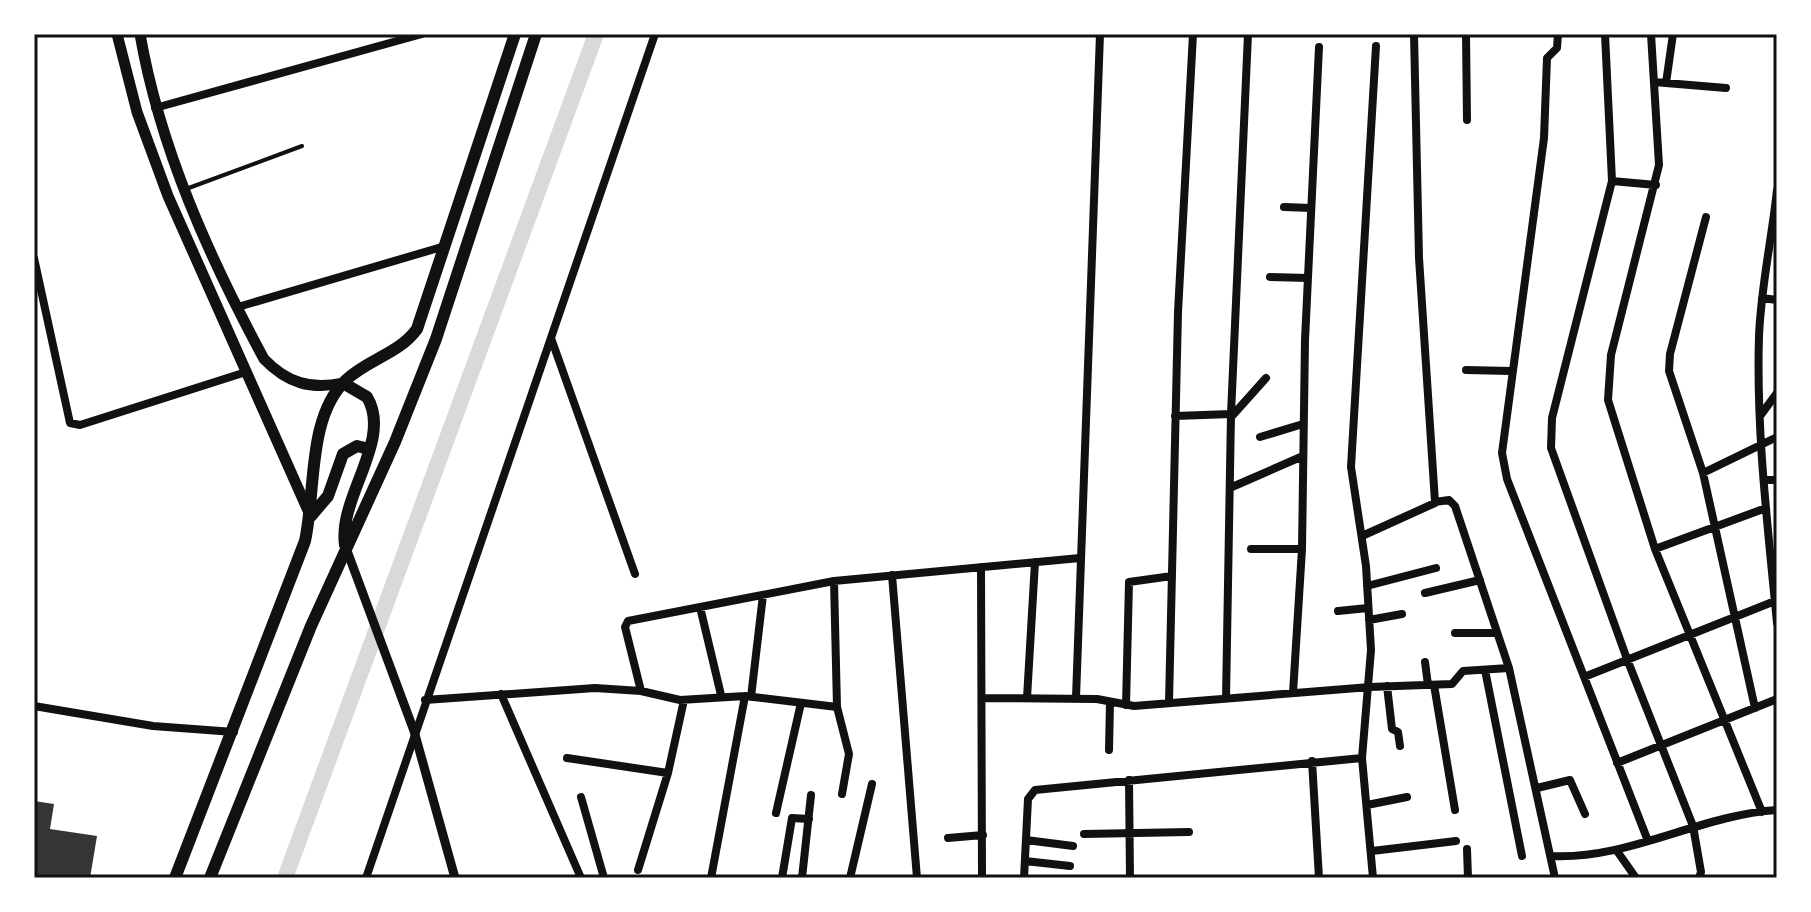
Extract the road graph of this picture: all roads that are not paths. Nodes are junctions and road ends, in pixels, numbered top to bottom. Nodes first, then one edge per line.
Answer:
1 (117, 34) edge
2 (140, 34) edge
3 (422, 34) edge
4 (515, 34) edge
5 (536, 34) edge
6 (655, 34) edge
7 (1100, 34) edge
8 (1193, 34) edge
9 (1248, 34) edge
10 (1414, 34) edge
11 (1466, 34) edge
12 (1558, 34) edge
13 (1605, 34) edge
14 (1651, 34) edge
15 (1673, 34) edge
16 (1376, 46) dead end
17 (1319, 47) dead end
18 (1654, 82) junction
19 (1666, 83) junction
20 (1726, 88) dead end
21 (155, 108) junction
22 (1467, 120) dead end
23 (302, 146) dead end
24 (1612, 181) junction
25 (1656, 185) junction
26 (184, 190) junction
27 (1777, 190) edge
28 (1776, 206) edge
29 (1284, 207) dead end
30 (1311, 208) junction
31 (1706, 217) dead end
32 (445, 246) junction
33 (34, 258) edge
34 (1270, 277) dead end
35 (1308, 278) junction
36 (1762, 298) junction
37 (1777, 300) edge
38 (238, 307) junction
39 (550, 338) junction
40 (1466, 370) dead end
41 (1511, 371) junction
42 (246, 372) junction
43 (1266, 378) dead end
44 (343, 383) junction
45 (1777, 393) edge
46 (1231, 415) junction
47 (1175, 416) junction
48 (1759, 416) junction
49 (1303, 424) junction
50 (1260, 437) dead end
51 (1777, 437) edge
52 (1760, 443) junction
53 (369, 449) junction
54 (1303, 456) junction
55 (1703, 473) junction
56 (1764, 480) junction
57 (1777, 480) edge
58 (1232, 487) junction
59 (1435, 503) junction
60 (1766, 508) junction
61 (311, 516) junction
62 (1716, 527) junction
63 (1362, 536) junction
64 (346, 548) junction
65 (1251, 549) dead end
66 (1302, 549) junction
67 (1655, 549) junction
68 (1080, 558) junction
69 (1774, 561) edge
70 (1035, 562) junction
71 (981, 567) junction
72 (1436, 568) dead end
73 (635, 574) dead end
74 (892, 575) junction
75 (1172, 576) junction
76 (1480, 580) junction
77 (834, 581) junction
78 (1367, 586) junction
79 (1425, 593) dead end
80 (763, 595) junction
81 (1775, 601) junction
82 (700, 607) junction
83 (1368, 608) junction
84 (1338, 611) dead end
85 (1402, 614) dead end
86 (1736, 616) junction
87 (1369, 620) junction
88 (1777, 623) edge
89 (1455, 633) dead end
90 (1497, 633) junction
91 (1691, 634) junction
92 (1627, 659) junction
93 (1425, 662) dead end
94 (1509, 668) junction
95 (1485, 670) junction
96 (1584, 677) junction
97 (1431, 685) junction
98 (1387, 686) junction
99 (1370, 687) junction
100 (641, 691) junction
101 (1293, 693) junction
102 (501, 694) junction
103 (721, 695) junction
104 (748, 697) junction
105 (982, 698) junction
106 (1027, 698) junction
107 (1076, 698) junction
108 (1226, 698) junction
109 (1777, 699) edge
110 (425, 700) junction
111 (684, 700) junction
112 (1110, 702) junction
113 (801, 703) junction
114 (1169, 703) junction
115 (1126, 705) junction
116 (34, 706) edge
117 (837, 707) junction
118 (1755, 708) junction
119 (1726, 719) junction
120 (414, 731) junction
121 (234, 732) junction
122 (1402, 741) dead end
123 (1661, 745) junction
124 (1109, 750) dead end
125 (567, 758) dead end
126 (1362, 758) junction
127 (1312, 761) junction
128 (1617, 763) junction
129 (668, 773) junction
130 (1129, 780) junction
131 (872, 784) dead end
132 (1537, 788) junction
133 (842, 794) dead end
134 (811, 795) dead end
135 (581, 797) dead end
136 (1407, 797) dead end
137 (1367, 805) junction
138 (1455, 810) dead end
139 (1777, 810) edge
140 (1762, 812) junction
141 (776, 813) dead end
142 (1585, 814) dead end
143 (809, 819) junction
144 (1693, 826) junction
145 (1189, 832) dead end
146 (1129, 833) junction
147 (1084, 834) dead end
148 (983, 835) junction
149 (948, 838) dead end
150 (1026, 840) junction
151 (1456, 841) dead end
152 (1648, 841) junction
153 (1073, 846) dead end
154 (1467, 849) dead end
155 (1372, 851) junction
156 (1617, 851) junction
157 (1522, 856) dead end
158 (1551, 856) junction
159 (1025, 861) junction
160 (1070, 866) dead end
161 (638, 870) dead end
162 (175, 878) edge
163 (210, 878) edge
164 (366, 878) edge
165 (455, 878) edge
166 (581, 878) edge
167 (604, 878) edge
168 (711, 878) edge
169 (782, 878) edge
170 (802, 878) edge
171 (850, 878) edge
172 (917, 878) edge
173 (982, 878) edge
174 (1024, 878) edge
175 (1130, 878) edge
176 (1319, 878) edge
177 (1373, 878) edge
178 (1468, 878) edge
179 (1555, 878) edge
180 (1636, 878) edge
181 (1699, 878) edge

1 - 42 main road
2 - 21 main road
3 - 21 street
4 - 32 highway
5 - 64 highway
6 - 39 street
7 - 68 street
8 - 47 street
9 - 46 street
10 - 59 street
11 - 22 street
12 - 41 street
13 - 24 street
14 - 18 street
15 - 19 street
16 - 63 street
17 - 30 street
18 - 19 street
18 - 25 street
19 - 20 street
21 - 26 main road
23 - 26 lane
24 - 25 street
24 - 92 street
25 - 67 street
26 - 38 main road
27 - 28 street
28 - 36 street
29 - 30 street
30 - 35 street
31 - 55 street
32 - 38 street
32 - 44 highway
33 - 42 street
34 - 35 street
35 - 49 street
36 - 37 street
36 - 48 street
38 - 44 main road
39 - 73 street
39 - 110 street
40 - 41 street
41 - 96 street
42 - 61 main road
43 - 46 street
44 - 53 highway
44 - 61 highway
45 - 48 street
46 - 47 street
46 - 58 street
47 - 75 street
48 - 52 street
49 - 50 street
49 - 54 street
51 - 52 street
52 - 55 street
52 - 56 street
53 - 61 highway
53 - 64 highway
54 - 58 street
54 - 66 street
55 - 62 street
56 - 57 street
56 - 60 street
58 - 108 street
59 - 63 street
59 - 76 street
60 - 62 street
60 - 69 street
61 - 121 highway
62 - 67 street
62 - 86 street
63 - 78 street
64 - 120 street
64 - 163 highway
65 - 66 street
66 - 101 street
67 - 91 street
68 - 70 street
68 - 107 street
69 - 81 street
70 - 71 street
70 - 106 street
71 - 74 street
71 - 105 street
72 - 78 street
74 - 77 street
74 - 172 street
75 - 114 street
75 - 115 street
76 - 79 street
76 - 90 street
77 - 80 street
77 - 117 street
78 - 83 street
80 - 82 street
80 - 104 street
81 - 86 street
81 - 88 street
82 - 100 street
82 - 103 street
83 - 84 street
83 - 87 street
85 - 87 street
86 - 91 street
86 - 118 street
87 - 99 street
89 - 90 street
90 - 94 street
91 - 92 street
91 - 119 street
92 - 96 street
92 - 123 street
93 - 97 street
94 - 95 street
94 - 132 street
95 - 97 street
95 - 157 street
96 - 128 street
97 - 98 street
97 - 138 street
98 - 99 street
98 - 122 street
99 - 101 street
99 - 126 street
100 - 102 street
100 - 111 street
101 - 108 street
102 - 110 street
102 - 166 street
103 - 104 street
103 - 111 street
104 - 113 street
104 - 168 street
105 - 106 street
105 - 148 street
106 - 107 street
107 - 112 street
108 - 114 street
109 - 118 street
110 - 120 street
111 - 129 street
112 - 115 street
112 - 124 street
113 - 117 street
113 - 141 street
114 - 115 street
116 - 121 street
117 - 133 street
118 - 119 street
119 - 123 street
119 - 140 street
120 - 164 street
120 - 165 street
121 - 162 highway
123 - 128 street
123 - 144 street
125 - 129 street
126 - 127 street
126 - 137 street
127 - 130 street
127 - 176 street
128 - 152 street
129 - 161 street
130 - 146 street
130 - 150 street
131 - 171 street
132 - 142 street
132 - 158 street
134 - 143 street
135 - 167 street
136 - 137 street
137 - 155 street
139 - 140 street
140 - 144 street
143 - 169 street
143 - 170 street
144 - 152 street
144 - 181 street
145 - 146 street
146 - 147 street
146 - 175 street
148 - 149 street
148 - 173 street
150 - 153 street
150 - 159 street
151 - 155 street
152 - 156 street
154 - 178 street
155 - 177 street
156 - 158 street
156 - 180 street
158 - 179 street
159 - 160 street
159 - 174 street

